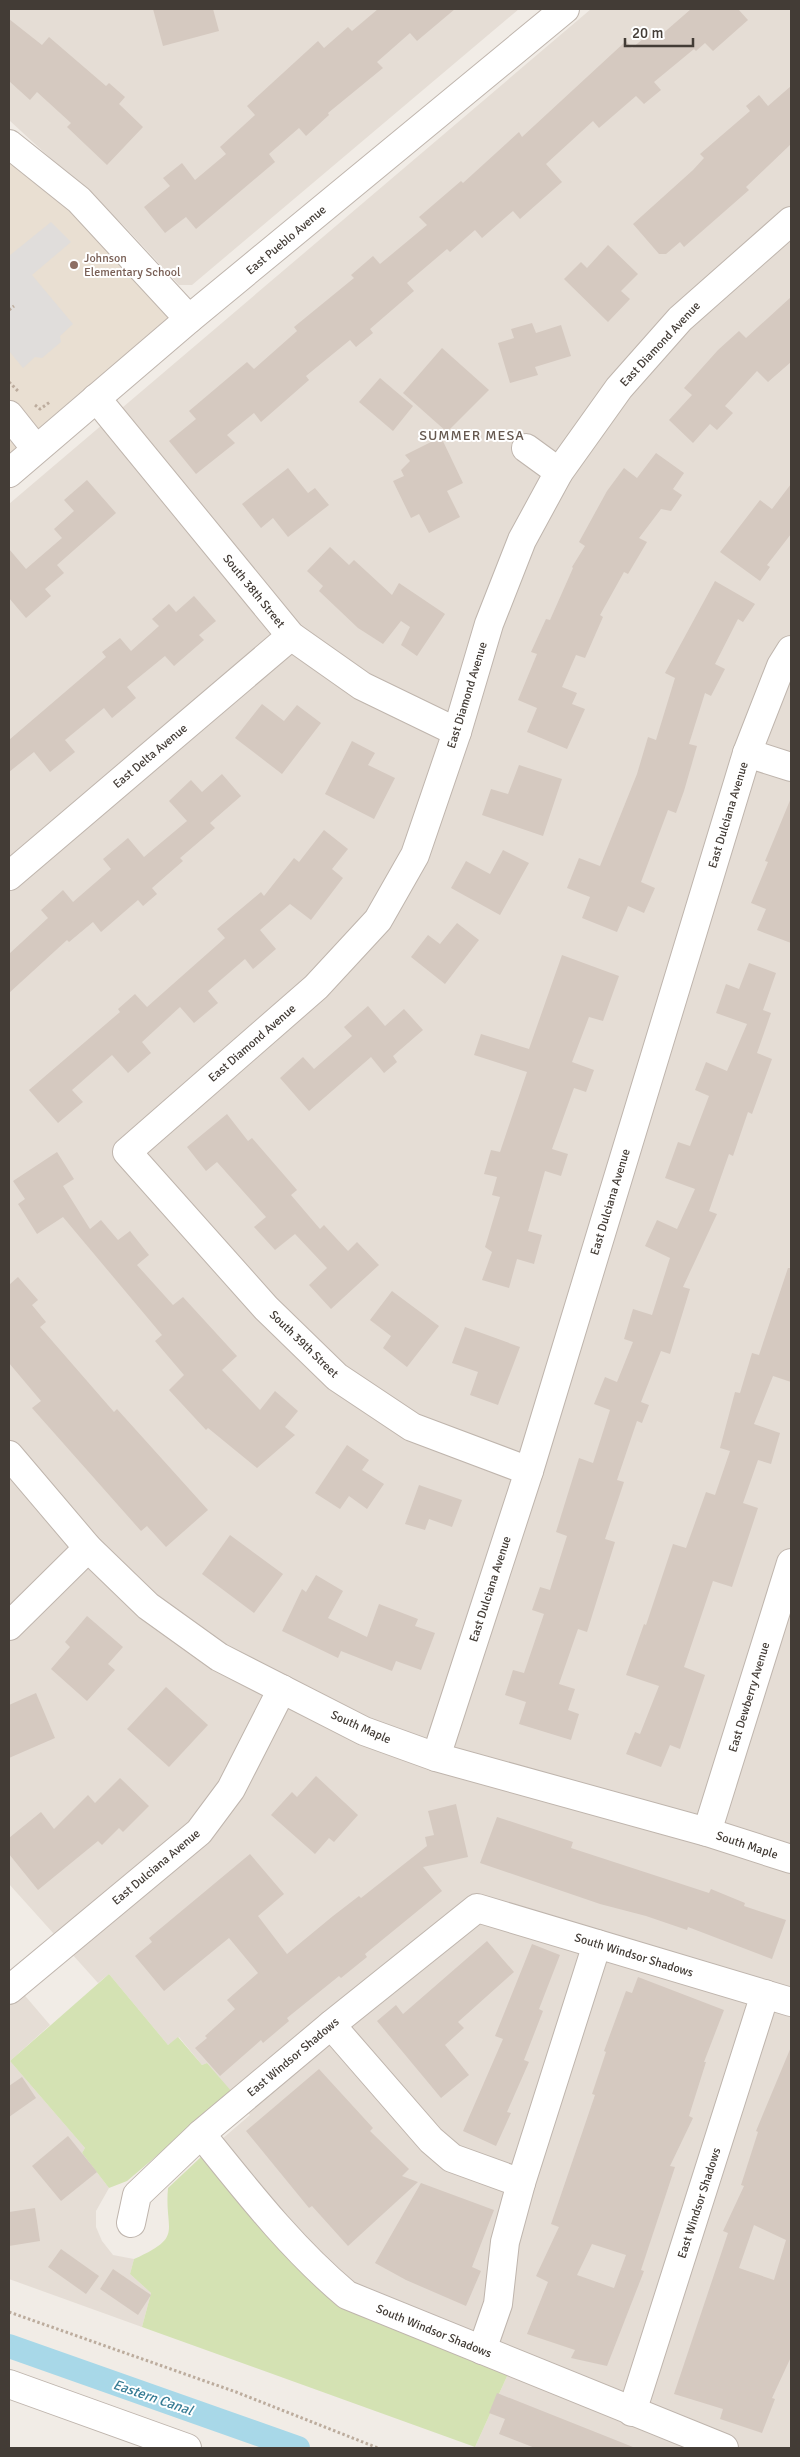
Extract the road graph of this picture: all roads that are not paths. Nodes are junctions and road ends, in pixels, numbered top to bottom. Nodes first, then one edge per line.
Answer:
1 (565, 9) edge
2 (9, 144) edge
3 (791, 220) edge
4 (189, 320) junction
5 (96, 398) junction
6 (20, 404) edge
7 (526, 448) dead end
8 (36, 449) junction
9 (559, 472) junction
10 (9, 473) edge
11 (291, 636) junction
12 (791, 650) edge
13 (457, 732) junction
14 (746, 753) junction
15 (791, 767) edge
16 (9, 876) edge
17 (127, 1152) joint
18 (9, 1455) edge
19 (529, 1471) junction
20 (88, 1548) junction
21 (791, 1563) edge
22 (9, 1626) edge
23 (282, 1689) junction
24 (436, 1757) junction
25 (707, 1832) junction
26 (791, 1859) edge
27 (477, 1908) joint
28 (597, 1944) junction
29 (9, 1990) edge
30 (783, 1994) edge
31 (331, 2025) junction
32 (200, 2134) junction
33 (521, 2183) junction
34 (131, 2223) dead end
35 (482, 2350) junction
36 (9, 2384) edge
37 (632, 2412) junction
38 (187, 2448) edge
39 (724, 2448) edge

1 - 4 street, East Pueblo Avenue
2 - 4 street
3 - 9 street, East Diamond Avenue
4 - 5 street, East Pueblo Avenue
5 - 8 street, East Pueblo Avenue
5 - 11 street, South 38th Street
6 - 8 street
7 - 9 street
8 - 10 street, East Pueblo Avenue
9 - 13 street, East Diamond Avenue
11 - 13 street, South 38th Street
11 - 16 street, East Delta Avenue
12 - 14 street, East Dulciana Avenue
13 - 17 street, East Diamond Avenue
14 - 15 street
14 - 19 street, East Dulciana Avenue
17 - 19 street, South 39th Street
18 - 20 street, South Maple
19 - 24 street, East Dulciana Avenue
20 - 22 street
20 - 23 street, South Maple
21 - 25 street, East Dewberry Avenue
23 - 24 street, South Maple
23 - 29 street, East Dulciana Avenue
24 - 25 street, South Maple
25 - 26 street, South Maple
27 - 28 street, South Windsor Shadows
27 - 31 street, East Windsor Shadows
28 - 30 street, South Windsor Shadows
28 - 33 street
30 - 37 street, East Windsor Shadows
31 - 32 street, East Windsor Shadows
31 - 33 street
32 - 34 street, East Windsor Shadows
32 - 35 street, South Windsor Shadows
33 - 35 street
35 - 37 street, South Windsor Shadows
36 - 38 street
37 - 39 street, South Windsor Shadows

